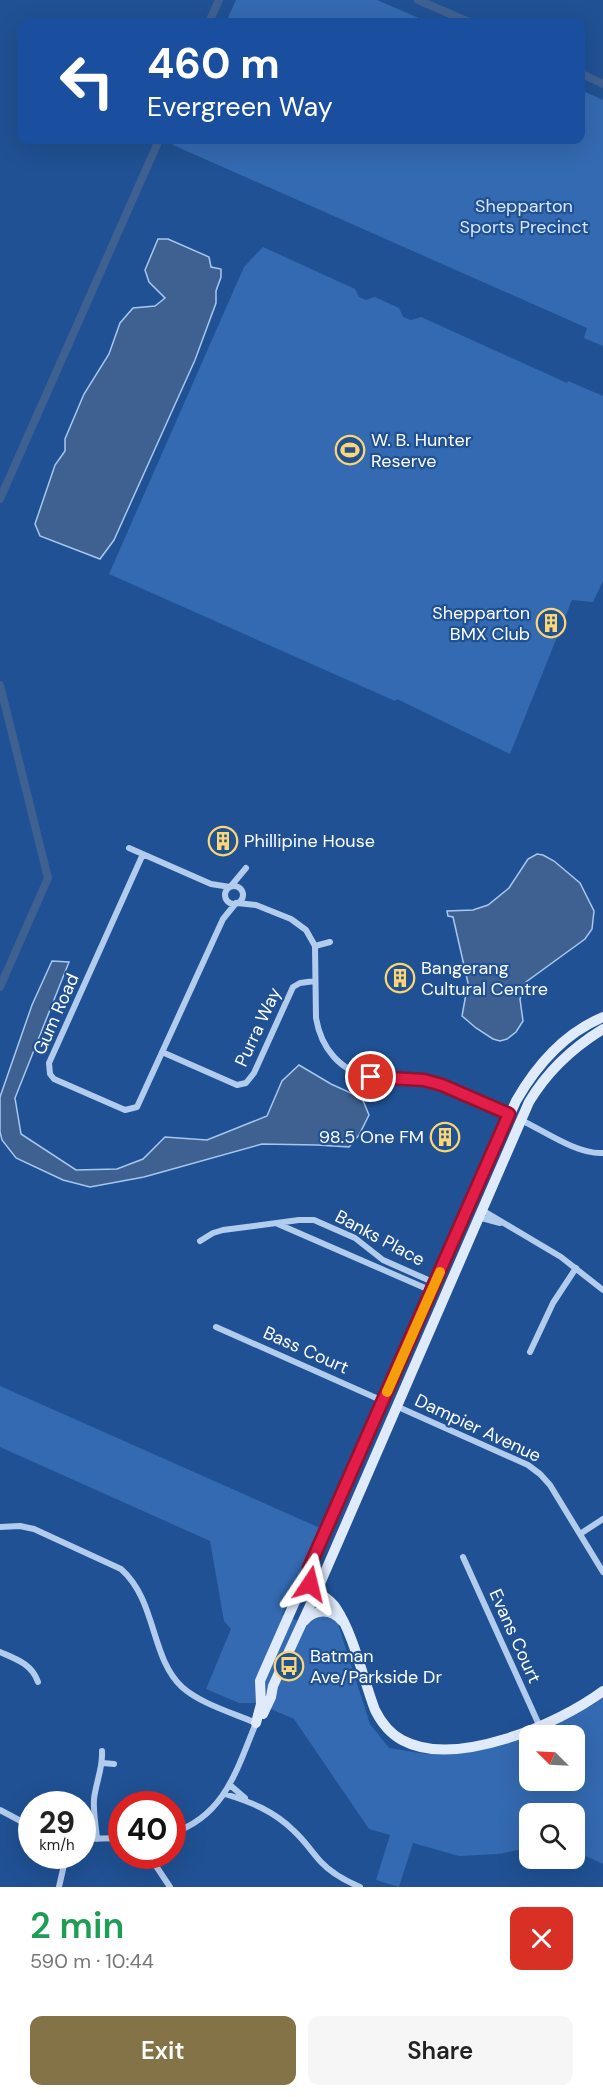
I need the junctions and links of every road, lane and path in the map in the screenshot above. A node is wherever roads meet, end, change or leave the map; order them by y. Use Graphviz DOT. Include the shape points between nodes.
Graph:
graph roads {
  1 [pos="129,848"];
  2 [pos="144,854"];
  3 [pos="211,884"];
  4 [pos="230,887"];
  5 [pos="242,891"];
  6 [pos="225,898"];
  7 [pos="237,903"];
  8 [pos="256,905"];
  9 [pos="223,919"];
  10 [pos="330,942"];
  11 [pos="315,946"];
  12 [pos="315,981"];
  13 [pos="603,1017"];
  14 [pos="603,1029"];
  15 [pos="162,1052"];
  16 [pos="509,1114"];
  17 [pos="521,1119"];
  18 [pos="603,1153"];
  19 [pos="468,1208"];
  20 [pos="480,1213"];
  21 [pos="275,1224"];
  22 [pos="200,1241"];
  23 [pos="369,1250"];
  24 [pos="364,1261"];
  25 [pos="388,1263"];
  26 [pos="576,1268"];
  27 [pos="385,1270"];
  28 [pos="433,1287"];
  29 [pos="603,1290"];
  30 [pos="446,1292"];
  31 [pos="216,1327"];
  32 [pos="530,1352"];
  33 [pos="383,1401"];
  34 [pos="396,1406"];
  35 [pos="603,1520"];
  36 [pos="0,1527"];
  37 [pos="580,1534"];
  38 [pos="463,1557"];
  39 [pos="309,1568"];
  40 [pos="603,1572"];
  41 [pos="315,1588"];
  42 [pos="303,1622"];
  43 [pos="346,1628"];
  44 [pos="273,1651"];
  45 [pos="0,1652"];
  46 [pos="38,1682"];
  47 [pos="603,1691"];
  48 [pos="256,1723"];
  49 [pos="539,1725"];
  50 [pos="544,1725"];
  51 [pos="519,1734"];
  52 [pos="102,1751"];
  53 [pos="103,1763"];
  54 [pos="114,1764"];
  55 [pos="230,1785"];
  56 [pos="225,1794"];
  57 [pos="248,1800"];
  58 [pos="0,1810"];
  59 [pos="18,1820"];
  60 [pos="186,1826"];
  61 [pos="98,1839"];
  62 [pos="108,1839"];
  63 [pos="63,1869"];
  64 [pos="158,1869"];
  65 [pos="59,1887"];
  66 [pos="170,1887"];
  67 [pos="360,1887"];
  1 -- 2 [label="street"];
  2 -- 3 [label="street"];
  2 -- 15 [label="street, Gum Road" via="48,1069 54,1079 117,1107 132,1109 141,1102"];
  3 -- 4 [label="street"];
  3 -- 6 [label="street"];
  4 -- 5 [label="street"];
  4 -- 5 [label="street" via="246,868"];
  4 -- 6 [label="street"];
  5 -- 7 [label="street"];
  5 -- 8 [label="street"];
  6 -- 7 [label="street" via="229,903"];
  6 -- 9 [label="street, Gum Road"];
  7 -- 8 [label="street"];
  7 -- 9 [label="street, Gum Road"];
  8 -- 11 [label="street" via="300,925"];
  9 -- 15 [label="street, Gum Road"];
  10 -- 11 [label="street"];
  11 -- 12 [label="street"];
  12 -- 15 [label="street, Purra Way" via="292,987 246,1083 237,1084"];
  12 -- 16 [label="street" via="316,1018 322,1041 329,1053 350,1070 371,1077 424,1080"];
  13 -- 16 [label="street" via="570,1036 544,1062"];
  14 -- 17 [label="street" via="578,1044 552,1069"];
  16 -- 17 [label="street"];
  16 -- 19 [label="street"];
  17 -- 18 [label="street" via="581,1150"];
  17 -- 20 [label="street"];
  19 -- 20 [label="street"];
  19 -- 28 [label="street"];
  20 -- 26 [label="street"];
  20 -- 30 [label="street"];
  21 -- 22 [label="street, Banks Place" via="219,1231"];
  21 -- 23 [label="street, Banks Place" via="314,1220 355,1238"];
  21 -- 24 [label="street, Banks Place"];
  23 -- 24 [label="street"];
  23 -- 25 [label="street, Banks Place"];
  24 -- 27 [label="street, Banks Place"];
  25 -- 27 [label="street"];
  25 -- 28 [label="street, Banks Place"];
  26 -- 29 [label="street"];
  26 -- 32 [label="street" via="553,1302"];
  27 -- 28 [label="street, Banks Place"];
  28 -- 30 [label="street"];
  28 -- 33 [label="street"];
  30 -- 34 [label="street"];
  31 -- 33 [label="street, Bass Court"];
  33 -- 34 [label="street"];
  33 -- 39 [label="street"];
  34 -- 37 [label="street, Dampier Avenue" via="540,1474"];
  34 -- 41 [label="street"];
  35 -- 37 [label="street"];
  36 -- 48 [label="street" via="34,1529 121,1569 140,1593 167,1666 183,1688"];
  37 -- 40 [label="street, Dampier Avenue"];
  38 -- 49 [label="street, Evans Court"];
  39 -- 41 [label="street"];
  39 -- 44 [label="street"];
  41 -- 42 [label="street"];
  41 -- 43 [label="street" via="331,1593 339,1602"];
  41 -- 44 [label="street" via="305,1593"];
  42 -- 43 [label="street" via="322,1611 337,1615"];
  42 -- 48 [label="street"];
  43 -- 51 [label="street" via="375,1710 381,1722 400,1739 425,1748 458,1748"];
  44 -- 48 [label="street" via="261,1680 262,1701"];
  45 -- 46 [label="street" via="31,1669"];
  47 -- 50 [label="street"];
  48 -- 55 [label="street"];
  52 -- 53 [label="street"];
  53 -- 54 [label="street"];
  53 -- 61 [label="street" via="94,1803"];
  55 -- 56 [label="street"];
  55 -- 57 [label="street"];
  56 -- 57 [label="street"];
  56 -- 60 [label="street" via="200,1820"];
  57 -- 67 [label="street" via="295,1831 340,1878"];
  58 -- 59 [label="street"];
  61 -- 62 [label="street"];
  63 -- 65 [label="street"];
  64 -- 66 [label="street"];
}
